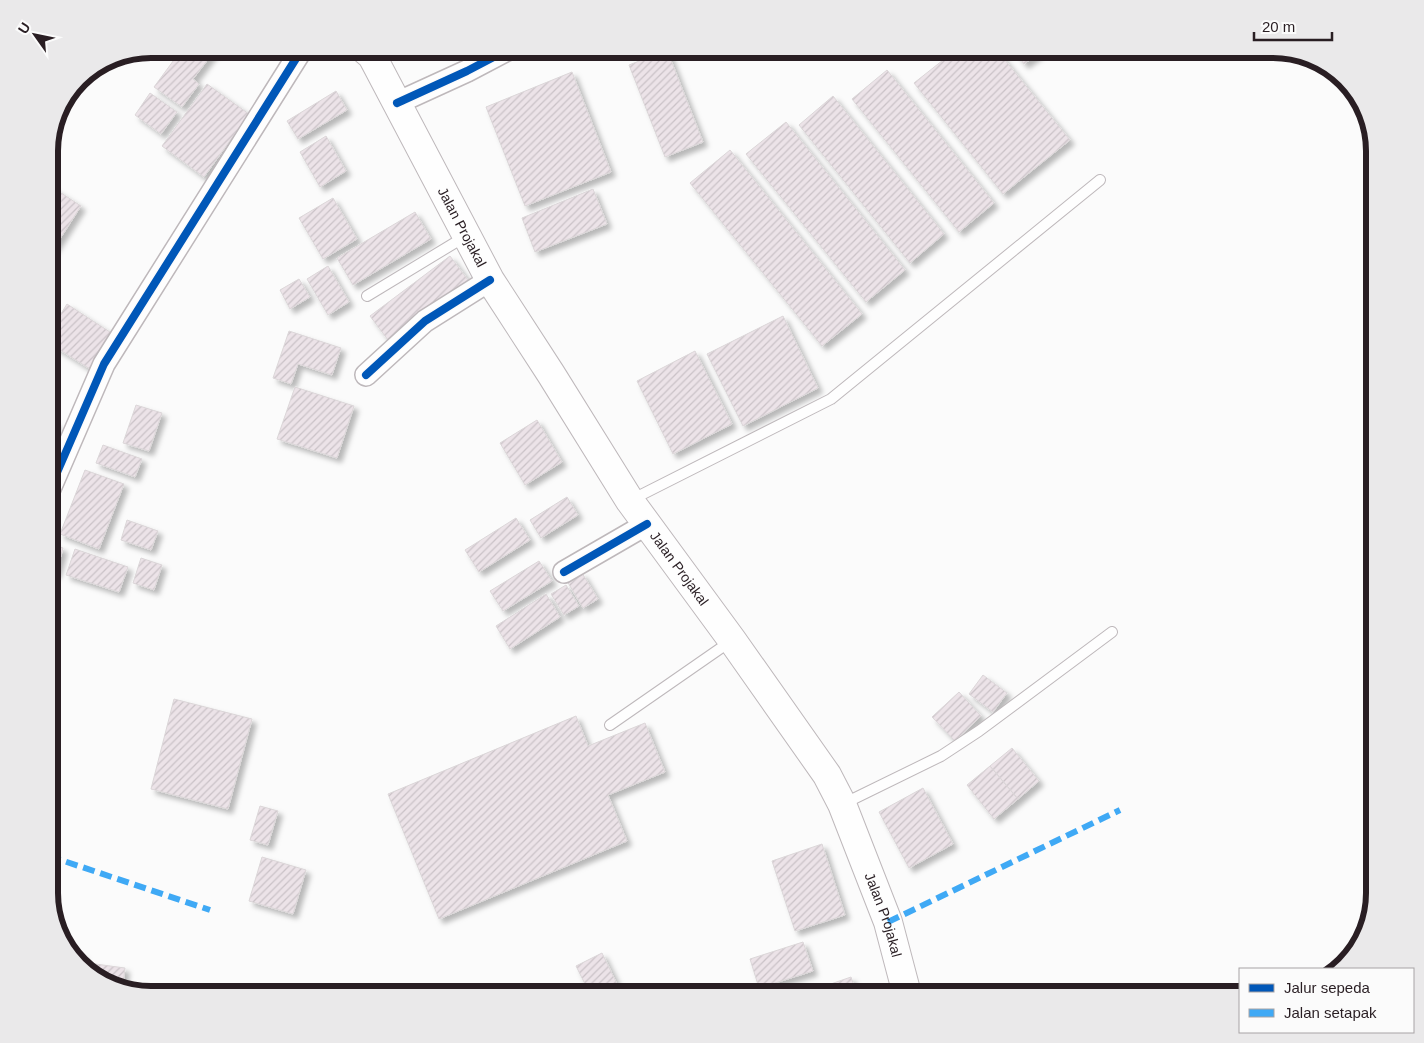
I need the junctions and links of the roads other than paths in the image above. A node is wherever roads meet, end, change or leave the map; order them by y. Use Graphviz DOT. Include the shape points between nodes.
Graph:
graph roads {
  1 [pos="296,58"];
  2 [pos="373,58"];
  3 [pos="491,58"];
  4 [pos="397,104"];
  5 [pos="1100,180"];
  6 [pos="467,236"];
  7 [pos="490,280"];
  8 [pos="367,296"];
  9 [pos="366,374"];
  10 [pos="58,471"];
  11 [pos="630,501"];
  12 [pos="647,524"];
  13 [pos="564,572"];
  14 [pos="1112,632"];
  15 [pos="732,640"];
  16 [pos="610,726"];
  17 [pos="842,804"];
  18 [pos="905,986"];
  1 -- 10 [label="street" via="104,364"];
  2 -- 4 [label="main road, Jalan Projakal"];
  3 -- 4 [label="street"];
  4 -- 6 [label="main road, Jalan Projakal"];
  5 -- 11 [label="lane" via="831,399"];
  6 -- 7 [label="main road, Jalan Projakal"];
  6 -- 8 [label="lane"];
  7 -- 9 [label="street" via="425,321"];
  7 -- 11 [label="main road, Jalan Projakal"];
  11 -- 12 [label="main road, Jalan Projakal"];
  12 -- 13 [label="street"];
  12 -- 15 [label="main road, Jalan Projakal"];
  14 -- 17 [label="lane" via="941,756"];
  15 -- 16 [label="lane"];
  15 -- 17 [label="main road, Jalan Projakal" via="827,775"];
  17 -- 18 [label="main road, Jalan Projakal" via="888,922"];
}
